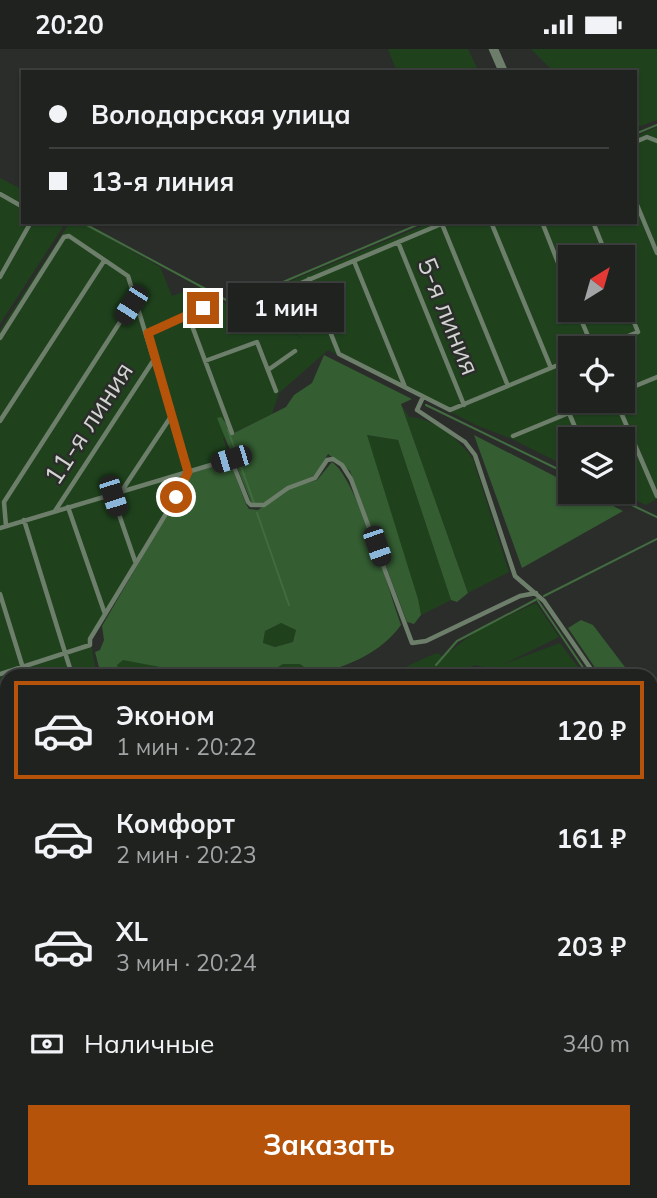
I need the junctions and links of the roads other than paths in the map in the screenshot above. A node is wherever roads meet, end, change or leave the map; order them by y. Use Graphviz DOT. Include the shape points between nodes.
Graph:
graph roads {
  1 [pos="494,49"];
  2 [pos="502,70"];
  3 [pos="637,141"];
  4 [pos="657,141"];
  5 [pos="0,194"];
  6 [pos="637,205"];
  7 [pos="21,206"];
  8 [pos="30,224"];
  9 [pos="442,224"];
  10 [pos="444,224"];
  11 [pos="492,224"];
  12 [pos="543,224"];
  13 [pos="594,224"];
  14 [pos="398,242"];
  15 [pos="602,245"];
  16 [pos="657,253"];
  17 [pos="0,260"];
  18 [pos="104,261"];
  19 [pos="354,261"];
  20 [pos="558,263"];
  21 [pos="7,265"];
  22 [pos="0,277"];
  23 [pos="309,279"];
  24 [pos="218,302"];
  25 [pos="256,302"];
  26 [pos="137,303"];
  27 [pos="188,315"];
  28 [pos="634,322"];
  29 [pos="148,333"];
  30 [pos="628,336"];
  31 [pos="0,338"];
  32 [pos="295,351"];
  33 [pos="155,358"];
  34 [pos="205,361"];
  35 [pos="558,365"];
  36 [pos="551,368"];
  37 [pos="268,370"];
  38 [pos="657,377"];
  39 [pos="508,386"];
  40 [pos="635,386"];
  41 [pos="404,387"];
  42 [pos="276,391"];
  43 [pos="423,397"];
  44 [pos="464,405"];
  45 [pos="569,413"];
  46 [pos="621,413"];
  47 [pos="172,415"];
  48 [pos="0,421"];
  49 [pos="575,427"];
  50 [pos="232,433"];
  51 [pos="513,436"];
  52 [pos="188,472"];
  53 [pos="121,492"];
  54 [pos="112,494"];
  55 [pos="657,496"];
  56 [pos="68,507"];
  57 [pos="55,510"];
  58 [pos="24,520"];
  59 [pos="6,526"];
  60 [pos="0,528"];
  61 [pos="135,561"];
  62 [pos="536,593"];
  63 [pos="0,594"];
  64 [pos="105,614"];
  65 [pos="65,653"];
  66 [pos="23,668"];
  67 [pos="19,669"];
  68 [pos="70,669"];
  69 [pos="591,669"];
  1 -- 2 [label="street"];
  3 -- 4 [label="street" via="647,137"];
  5 -- 7 [label="street"];
  6 -- 16 [label="street"];
  8 -- 21 [label="street"];
  9 -- 14 [label="street"];
  10 -- 39 [label="street"];
  11 -- 36 [label="street"];
  12 -- 20 [label="street"];
  13 -- 15 [label="street"];
  14 -- 19 [label="street"];
  14 -- 44 [label="street, 5-я линия"];
  17 -- 21 [label="street"];
  18 -- 26 [label="street" via="128,276"];
  18 -- 31 [label="street" via="64,237"];
  18 -- 48 [label="street"];
  19 -- 23 [label="street"];
  19 -- 41 [label="street"];
  21 -- 22 [label="street"];
  23 -- 25 [label="street"];
  23 -- 41 [label="street" via="339,354"];
  24 -- 27 [label="street"];
  26 -- 29 [label="street"];
  26 -- 59 [label="street" via="131,305 4,502"];
  27 -- 29 [label="street"];
  27 -- 34 [label="street"];
  28 -- 30 [label="street" via="638,332"];
  29 -- 33 [label="street"];
  32 -- 37 [label="street"];
  33 -- 47 [label="street"];
  33 -- 57 [label="street, 11-я линия"];
  34 -- 37 [label="street" via="257,342"];
  34 -- 50 [label="street"];
  35 -- 36 [label="street"];
  36 -- 39 [label="street"];
  37 -- 42 [label="street"];
  38 -- 40 [label="street"];
  39 -- 44 [label="street"];
  41 -- 43 [label="street"];
  43 -- 44 [label="street" via="450,410"];
  43 -- 62 [label="street" via="418,410 465,442 475,455 515,576"];
  45 -- 49 [label="street"];
  45 -- 51 [label="street"];
  46 -- 55 [label="street"];
  47 -- 52 [label="street"];
  47 -- 53 [label="street"];
  52 -- 53 [label="street"];
  52 -- 61 [label="street"];
  52 -- 62 [label="street" via="231,459 248,502 258,506 315,478 327,460 338,461 369,521 414,644"];
  53 -- 54 [label="street"];
  54 -- 56 [label="street"];
  54 -- 61 [label="street"];
  56 -- 57 [label="street"];
  56 -- 64 [label="street"];
  57 -- 58 [label="street"];
  58 -- 59 [label="street"];
  58 -- 65 [label="street"];
  59 -- 60 [label="street"];
  61 -- 64 [label="street"];
  62 -- 69 [label="street"];
  63 -- 66 [label="street"];
  64 -- 65 [label="street" via="90,645"];
  65 -- 66 [label="street"];
  65 -- 68 [label="street"];
  66 -- 67 [label="street"];
}
